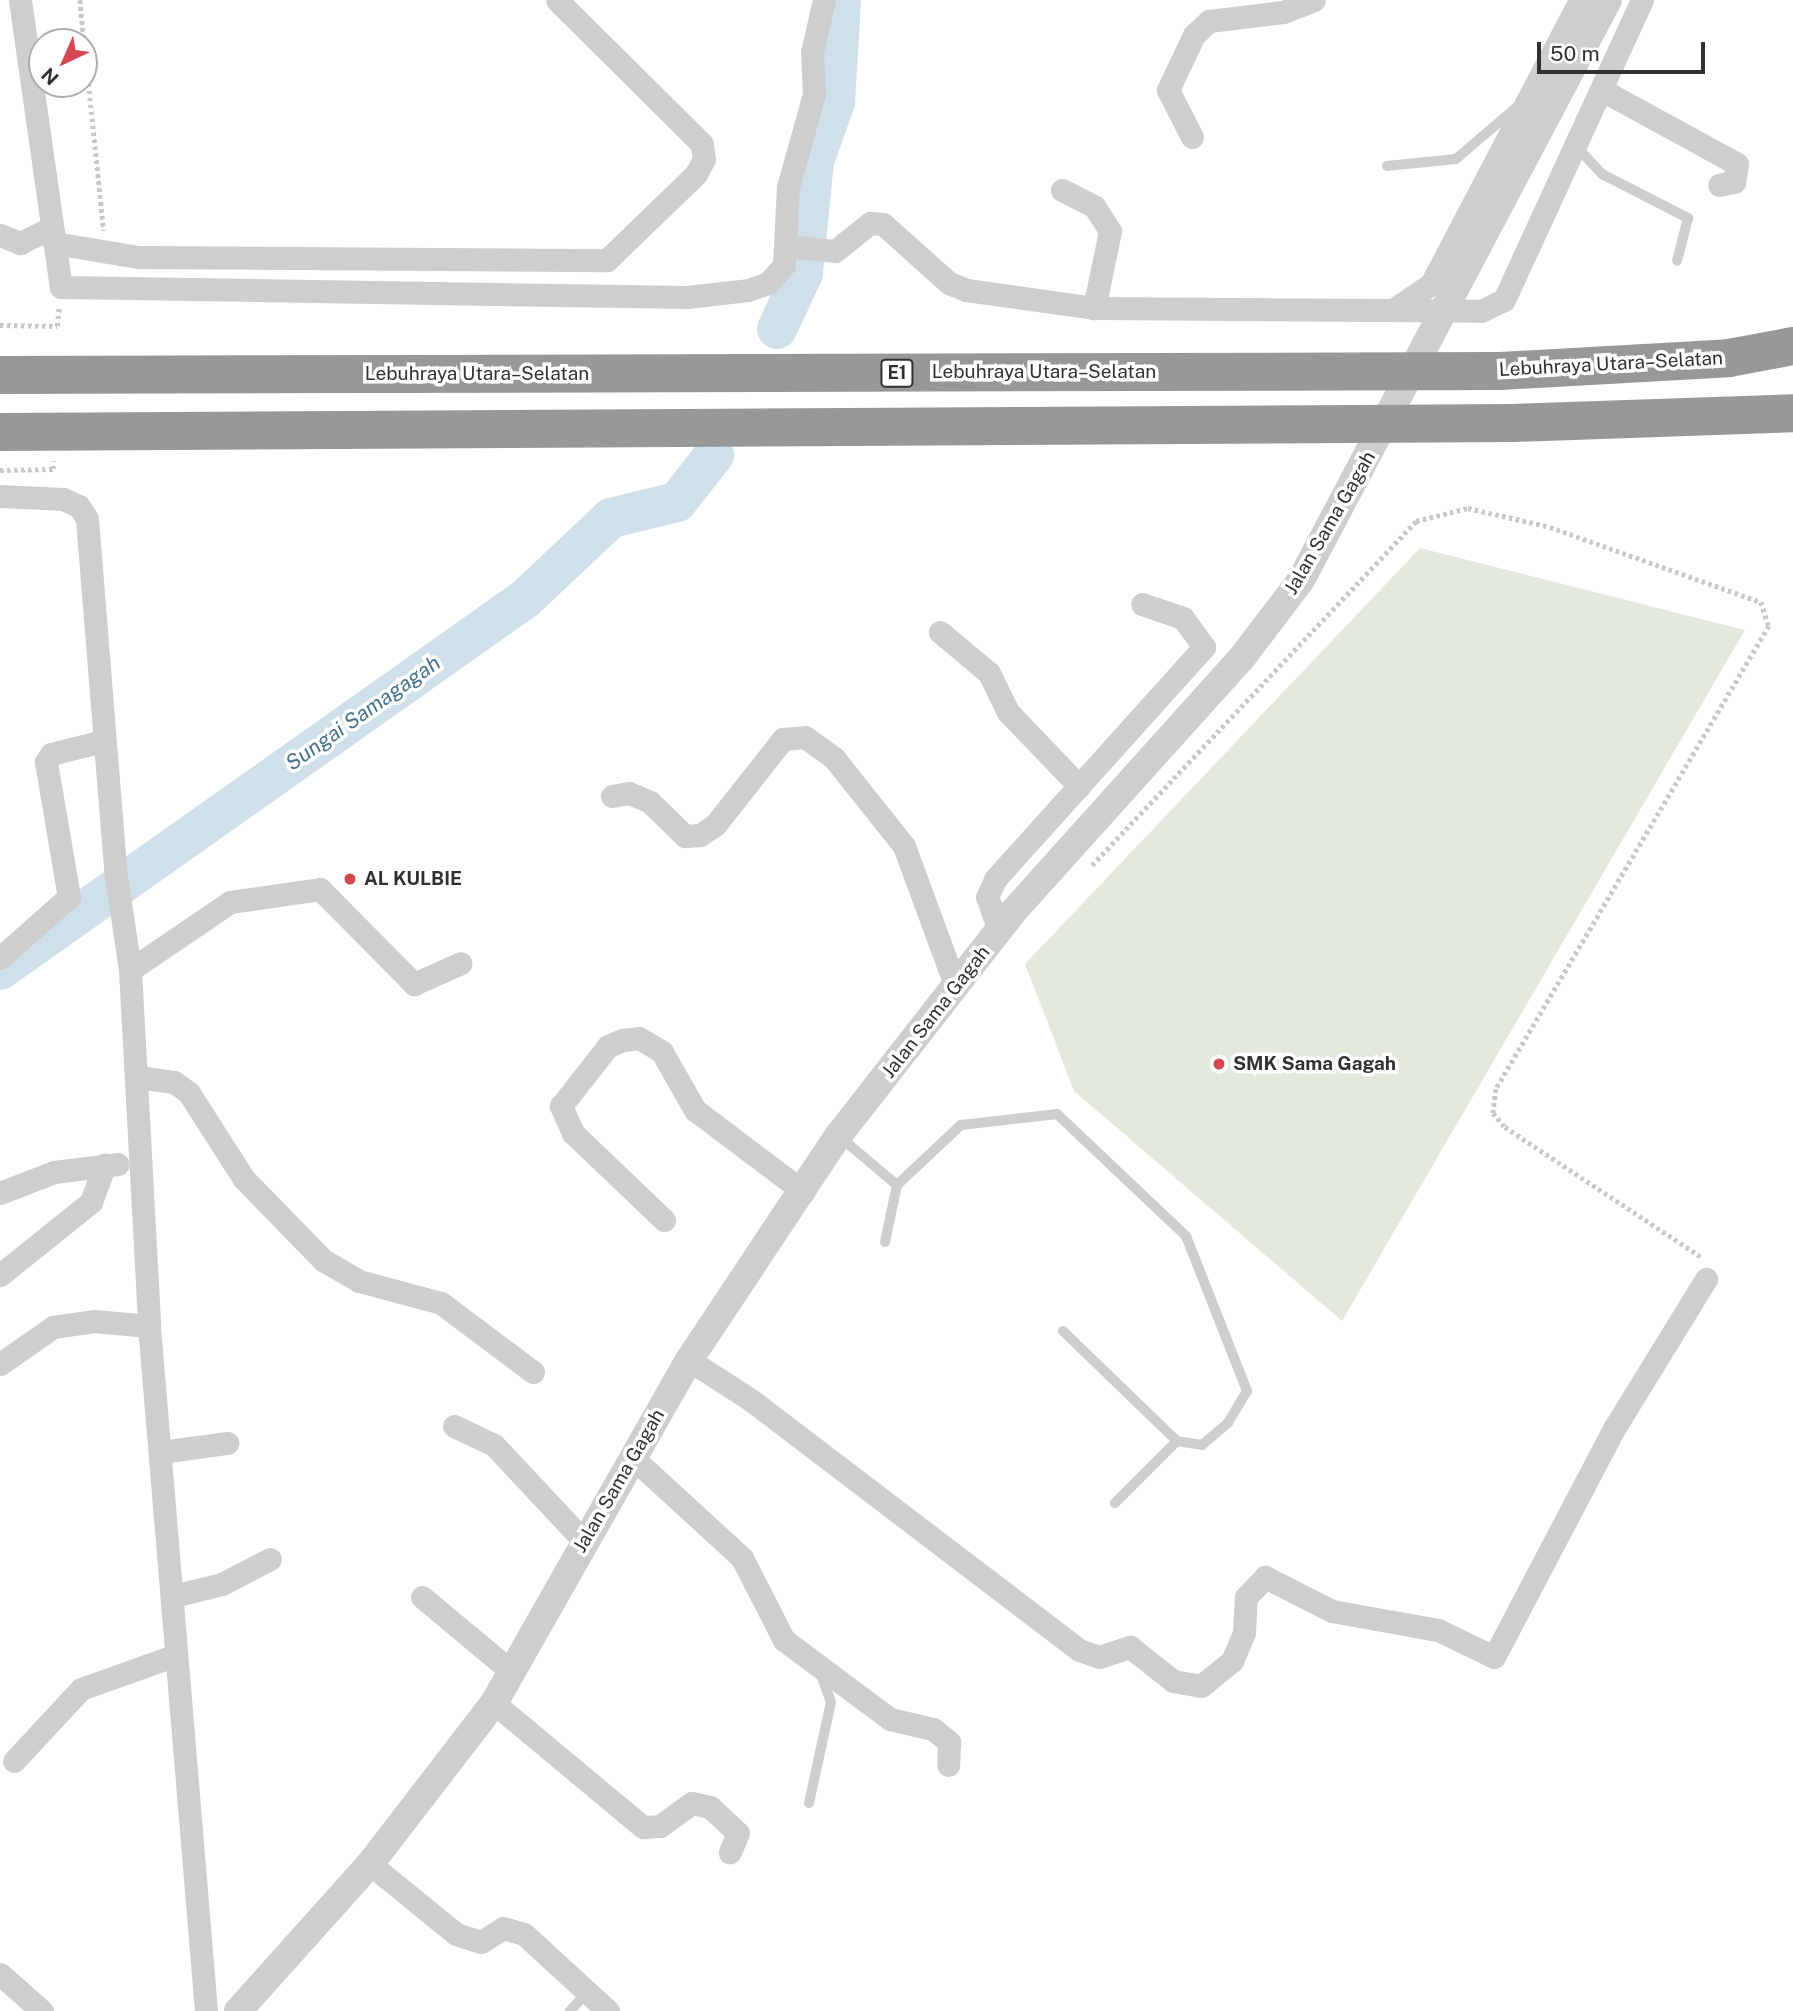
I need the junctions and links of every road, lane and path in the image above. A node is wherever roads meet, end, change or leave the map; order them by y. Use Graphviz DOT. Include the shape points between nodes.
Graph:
graph roads {
  1 [pos="20,0"];
  2 [pos="80,0"];
  3 [pos="557,0"];
  4 [pos="824,0"];
  5 [pos="1314,0"];
  6 [pos="1580,0"];
  7 [pos="1608,0"];
  8 [pos="1642,0"];
  9 [pos="1602,90"];
  10 [pos="1532,96"];
  11 [pos="1192,137"];
  12 [pos="1576,146"];
  13 [pos="1387,166"];
  14 [pos="1719,185"];
  15 [pos="1062,190"];
  16 [pos="0,235"];
  17 [pos="52,235"];
  18 [pos="790,247"];
  19 [pos="104,249"];
  20 [pos="1677,261"];
  21 [pos="1094,308"];
  22 [pos="1394,309"];
  23 [pos="0,325"];
  24 [pos="57,326"];
  25 [pos="1793,346"];
  26 [pos="0,375"];
  27 [pos="1793,412"];
  28 [pos="63,431"];
  29 [pos="0,432"];
  30 [pos="0,444"];
  31 [pos="0,470"];
  32 [pos="53,470"];
  33 [pos="0,496"];
  34 [pos="1142,604"];
  35 [pos="940,632"];
  36 [pos="103,741"];
  37 [pos="1079,786"];
  38 [pos="612,796"];
  39 [pos="1082,876"];
  40 [pos="999,930"];
  41 [pos="0,958"];
  42 [pos="461,962"];
  43 [pos="130,970"];
  44 [pos="956,987"];
  45 [pos="138,1077"];
  46 [pos="838,1136"];
  47 [pos="105,1164"];
  48 [pos="140,1164"];
  49 [pos="897,1185"];
  50 [pos="804,1192"];
  51 [pos="0,1193"];
  52 [pos="664,1220"];
  53 [pos="885,1241"];
  54 [pos="0,1275"];
  55 [pos="1706,1279"];
  56 [pos="149,1326"];
  57 [pos="1063,1331"];
  58 [pos="689,1360"];
  59 [pos="0,1364"];
  60 [pos="533,1371"];
  61 [pos="454,1426"];
  62 [pos="1177,1441"];
  63 [pos="227,1443"];
  64 [pos="161,1452"];
  65 [pos="633,1458"];
  66 [pos="1115,1503"];
  67 [pos="583,1540"];
  68 [pos="270,1559"];
  69 [pos="173,1596"];
  70 [pos="422,1597"];
  71 [pos="173,1656"];
  72 [pos="820,1671"];
  73 [pos="512,1672"];
  74 [pos="494,1703"];
  75 [pos="14,1761"];
  76 [pos="948,1765"];
  77 [pos="809,1803"];
  78 [pos="730,1852"];
  79 [pos="370,1864"];
  80 [pos="0,1974"];
  81 [pos="587,1992"];
  82 [pos="42,2011"];
  83 [pos="206,2011"];
  84 [pos="239,2011"];
  85 [pos="570,2011"];
  86 [pos="608,2011"];
  1 -- 17 [label="street"];
  2 -- 19 [label="path"];
  3 -- 19 [label="street" via="702,145 704,159 696,174 607,260 139,257"];
  4 -- 18 [label="street" via="812,52 814,94 788,187"];
  5 -- 11 [label="street" via="1283,12 1209,21 1194,35 1168,90"];
  6 -- 10 [label="street"];
  7 -- 40 [label="street, Jalan Sama Gagah" via="1301,580 1241,659"];
  8 -- 9 [label="street"];
  9 -- 12 [label="street"];
  9 -- 14 [label="street" via="1737,164 1734,182"];
  10 -- 13 [label="lane" via="1456,159"];
  10 -- 22 [label="street" via="1431,284"];
  12 -- 20 [label="lane" via="1602,174 1688,218"];
  12 -- 22 [label="street" via="1504,300 1481,311"];
  15 -- 21 [label="street" via="1094,206 1110,231"];
  16 -- 17 [label="street" via="20,243"];
  17 -- 18 [label="street" via="61,287 673,297 768,283"];
  17 -- 19 [label="street"];
  18 -- 21 [label="street" via="835,251 870,223 883,224 966,290"];
  21 -- 22 [label="street"];
  23 -- 24 [label="path"];
  25 -- 26 [label="highway, Lebuhraya Utara–Selatan / E1" via="1729,358 1500,371"];
  27 -- 28 [label="highway" via="1499,423"];
  28 -- 29 [label="highway"];
  28 -- 30 [label="lane"];
  31 -- 32 [label="path"];
  33 -- 36 [label="street" via="63,499 79,506 87,519"];
  34 -- 37 [label="street" via="1183,618 1203,647"];
  35 -- 37 [label="street" via="989,674 1008,712"];
  36 -- 41 [label="street" via="51,754 46,762 72,885 61,905"];
  36 -- 43 [label="street"];
  37 -- 40 [label="street" via="996,878 988,897"];
  38 -- 44 [label="street" via="629,793 650,802 685,836 700,835 716,825 783,739 805,737 834,758 904,846"];
  39 -- 55 [label="path" via="1416,522 1468,508 1538,524 1761,602 1769,626 1496,1089 1493,1112 1506,1127 1692,1248 1705,1260"];
  40 -- 44 [label="street, Jalan Sama Gagah"];
  42 -- 43 [label="street" via="414,984 320,889 230,902"];
  43 -- 45 [label="street"];
  44 -- 46 [label="street, Jalan Sama Gagah"];
  45 -- 48 [label="street"];
  45 -- 60 [label="street" via="174,1082 189,1093 244,1179 323,1261 359,1281 441,1303"];
  46 -- 49 [label="lane"];
  46 -- 50 [label="street, Jalan Sama Gagah"];
  47 -- 48 [label="street"];
  47 -- 51 [label="street" via="54,1172"];
  47 -- 54 [label="street" via="91,1202"];
  48 -- 56 [label="street"];
  49 -- 53 [label="lane"];
  49 -- 62 [label="lane" via="961,1125 1057,1114 1186,1236 1247,1391 1228,1423 1202,1445"];
  50 -- 52 [label="street" via="695,1110 662,1052 639,1038 623,1040 608,1046 561,1107 573,1133"];
  50 -- 58 [label="street, Jalan Sama Gagah"];
  55 -- 58 [label="street" via="1615,1427 1494,1657 1484,1658 1438,1630 1332,1611 1265,1577 1246,1597 1244,1633 1232,1661 1201,1686 1173,1681 1130,1647 1099,1657 1079,1650 751,1400"];
  56 -- 59 [label="street" via="94,1321 53,1327"];
  56 -- 64 [label="street"];
  57 -- 62 [label="lane"];
  58 -- 65 [label="street, Jalan Sama Gagah"];
  61 -- 67 [label="street" via="494,1445"];
  62 -- 66 [label="lane"];
  63 -- 64 [label="street"];
  64 -- 69 [label="street"];
  65 -- 67 [label="street, Jalan Sama Gagah"];
  65 -- 72 [label="street" via="742,1558 784,1640"];
  67 -- 73 [label="street, Jalan Sama Gagah"];
  68 -- 69 [label="street" via="222,1584"];
  69 -- 71 [label="street"];
  70 -- 73 [label="street"];
  71 -- 75 [label="street" via="81,1689"];
  71 -- 83 [label="street"];
  72 -- 76 [label="street" via="890,1718 933,1729 949,1742"];
  72 -- 77 [label="lane" via="831,1702"];
  73 -- 74 [label="street, Jalan Sama Gagah"];
  74 -- 78 [label="street" via="643,1826 660,1826 692,1803 710,1807 738,1833"];
  74 -- 79 [label="street, Jalan Sama Gagah"];
  79 -- 81 [label="street" via="456,1934 481,1942 503,1928 524,1934"];
  79 -- 84 [label="street, Jalan Sama Gagah"];
  80 -- 82 [label="street"];
  81 -- 85 [label="lane"];
  81 -- 86 [label="street"];
}
